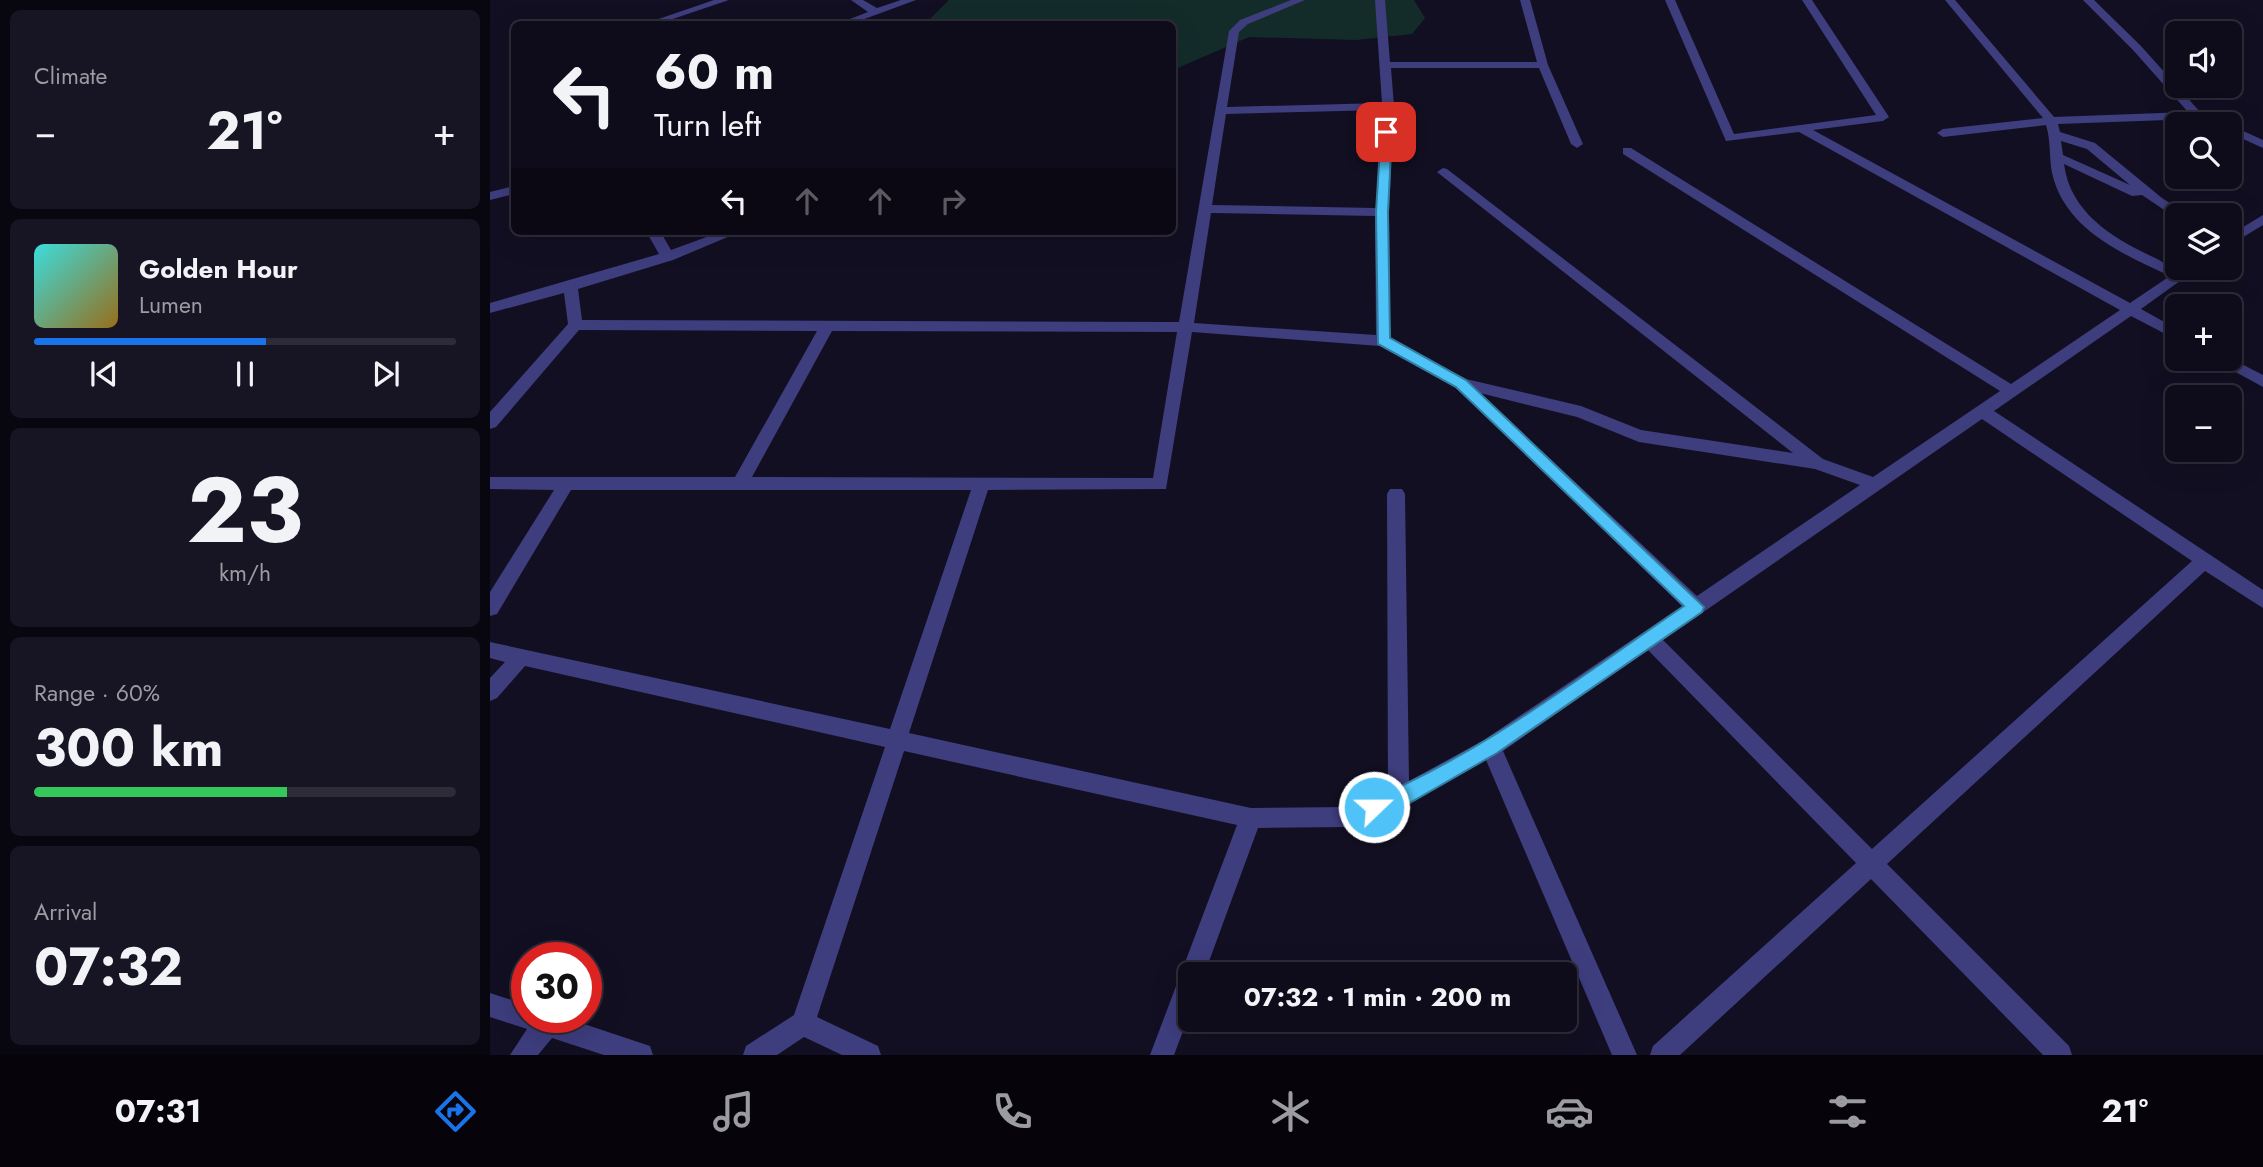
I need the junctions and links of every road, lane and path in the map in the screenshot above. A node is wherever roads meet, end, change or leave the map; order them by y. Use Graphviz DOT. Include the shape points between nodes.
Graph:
graph roads {
  1 [pos="724,0"];
  2 [pos="856,0"];
  3 [pos="911,0"];
  4 [pos="1300,0"];
  5 [pos="1380,0"];
  6 [pos="1525,0"];
  7 [pos="1670,0"];
  8 [pos="1807,0"];
  9 [pos="1950,0"];
  10 [pos="2088,0"];
  11 [pos="876,12"];
  12 [pos="658,21"];
  13 [pos="850,21"];
  14 [pos="1384,65"];
  15 [pos="1543,65"];
  16 [pos="1388,106"];
  17 [pos="1221,111"];
  18 [pos="2194,112"];
  19 [pos="2165,116"];
  20 [pos="2051,121"];
  21 [pos="1800,128"];
  22 [pos="1942,134"];
  23 [pos="2242,134"];
  24 [pos="2056,135"];
  25 [pos="1577,144"];
  26 [pos="2263,144"];
  27 [pos="1627,151"];
  28 [pos="2058,157"];
  29 [pos="1444,172"];
  30 [pos="511,191"];
  31 [pos="490,196"];
  32 [pos="2157,201"];
  33 [pos="2165,206"];
  34 [pos="1205,209"];
  35 [pos="1382,212"];
  36 [pos="2263,219"];
  37 [pos="2242,233"];
  38 [pos="655,235"];
  39 [pos="725,235"];
  40 [pos="668,257"];
  41 [pos="2165,263"];
  42 [pos="2174,280"];
  43 [pos="572,287"];
  44 [pos="490,308"];
  45 [pos="2130,310"];
  46 [pos="575,325"];
  47 [pos="827,326"];
  48 [pos="1186,327"];
  49 [pos="2165,329"];
  50 [pos="1383,341"];
  51 [pos="2242,371"];
  52 [pos="2263,382"];
  53 [pos="1461,383"];
  54 [pos="2011,391"];
  55 [pos="1982,411"];
  56 [pos="490,423"];
  57 [pos="1817,463"];
  58 [pos="490,484"];
  59 [pos="566,484"];
  60 [pos="740,484"];
  61 [pos="982,484"];
  62 [pos="1875,484"];
  63 [pos="1396,494"];
  64 [pos="2204,560"];
  65 [pos="2263,600"];
  66 [pos="1696,607"];
  67 [pos="490,608"];
  68 [pos="1650,639"];
  69 [pos="490,650"];
  70 [pos="521,657"];
  71 [pos="490,692"];
  72 [pos="897,740"];
  73 [pos="1490,747"];
  74 [pos="1399,798"];
  75 [pos="1251,818"];
  76 [pos="1872,864"];
  77 [pos="1197,962"];
  78 [pos="490,1005"];
  79 [pos="511,1012"];
  80 [pos="1178,1012"];
  81 [pos="803,1023"];
  82 [pos="540,1033"];
  83 [pos="574,1033"];
  84 [pos="522,1055"];
  85 [pos="641,1055"];
  86 [pos="755,1055"];
  87 [pos="869,1055"];
  88 [pos="1162,1055"];
  89 [pos="1625,1055"];
  90 [pos="1662,1055"];
  91 [pos="2060,1055"];
  1 -- 12 [label="street"];
  2 -- 11 [label="street"];
  3 -- 11 [label="street"];
  4 -- 17 [label="street" via="1244,22 1234,31"];
  5 -- 14 [label="street"];
  6 -- 15 [label="street"];
  7 -- 21 [label="street" via="1730,138"];
  8 -- 21 [label="street" via="1883,117"];
  9 -- 20 [label="street"];
  10 -- 18 [label="street"];
  11 -- 13 [label="street"];
  14 -- 15 [label="street"];
  14 -- 16 [label="street"];
  15 -- 25 [label="street"];
  16 -- 17 [label="street"];
  16 -- 35 [label="street"];
  17 -- 34 [label="street"];
  19 -- 20 [label="street"];
  20 -- 22 [label="street"];
  20 -- 24 [label="street"];
  21 -- 45 [label="street"];
  23 -- 26 [label="street"];
  24 -- 28 [label="street"];
  24 -- 32 [label="street" via="2091,146"];
  27 -- 54 [label="street"];
  28 -- 32 [label="street"];
  28 -- 41 [label="street" via="2059,175 2073,209 2113,242"];
  29 -- 57 [label="street"];
  30 -- 31 [label="street"];
  32 -- 33 [label="street"];
  34 -- 35 [label="street"];
  34 -- 48 [label="street"];
  35 -- 50 [label="street"];
  36 -- 37 [label="street"];
  38 -- 40 [label="street"];
  39 -- 40 [label="street"];
  40 -- 43 [label="street"];
  42 -- 45 [label="street"];
  43 -- 44 [label="street"];
  43 -- 46 [label="street"];
  45 -- 49 [label="street"];
  45 -- 54 [label="street"];
  46 -- 47 [label="street"];
  46 -- 56 [label="street"];
  47 -- 48 [label="street"];
  47 -- 60 [label="street"];
  48 -- 50 [label="street"];
  48 -- 61 [label="street" via="1160,484"];
  50 -- 53 [label="street"];
  51 -- 52 [label="street"];
  53 -- 57 [label="street" via="1581,412 1639,436"];
  53 -- 66 [label="street"];
  54 -- 55 [label="street"];
  55 -- 62 [label="street"];
  55 -- 64 [label="street"];
  57 -- 62 [label="street"];
  58 -- 59 [label="street"];
  59 -- 60 [label="street"];
  59 -- 67 [label="street"];
  60 -- 61 [label="street"];
  61 -- 72 [label="street"];
  62 -- 66 [label="street"];
  63 -- 74 [label="street"];
  64 -- 65 [label="street"];
  64 -- 76 [label="street"];
  66 -- 68 [label="street"];
  68 -- 73 [label="street"];
  68 -- 76 [label="street"];
  69 -- 70 [label="street"];
  70 -- 71 [label="street"];
  70 -- 72 [label="street"];
  72 -- 75 [label="street"];
  72 -- 81 [label="street"];
  73 -- 74 [label="street"];
  73 -- 89 [label="street"];
  74 -- 75 [label="street" via="1349,817"];
  75 -- 77 [label="street"];
  76 -- 90 [label="street"];
  76 -- 91 [label="street"];
  78 -- 79 [label="street"];
  80 -- 88 [label="street"];
  81 -- 86 [label="street"];
  81 -- 87 [label="street"];
  82 -- 84 [label="street"];
  83 -- 85 [label="street"];
}
